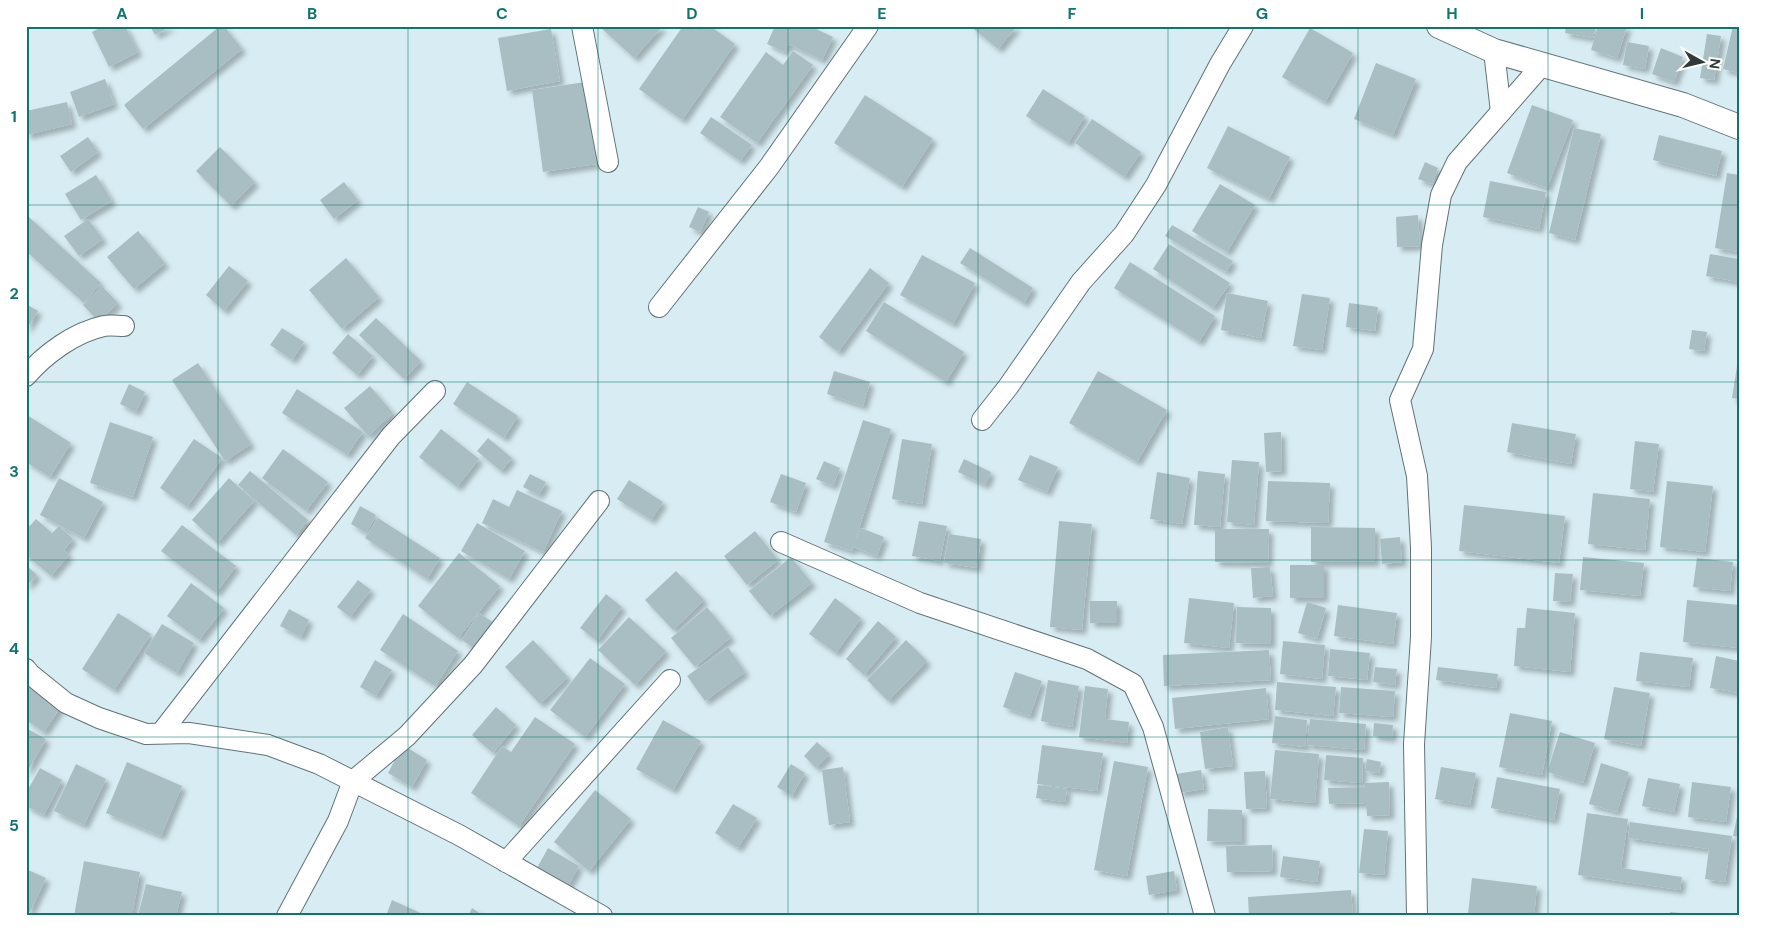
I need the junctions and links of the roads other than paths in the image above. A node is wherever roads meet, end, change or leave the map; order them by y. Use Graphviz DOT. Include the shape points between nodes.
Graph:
graph roads {
  1 [pos="582,26"];
  2 [pos="868,26"];
  3 [pos="1243,26"];
  4 [pos="1439,26"];
  5 [pos="1494,51"];
  6 [pos="1542,65"];
  7 [pos="1501,112"];
  8 [pos="1739,127"];
  9 [pos="608,162"];
  10 [pos="659,307"];
  11 [pos="124,326"];
  12 [pos="26,376"];
  13 [pos="435,391"];
  14 [pos="982,420"];
  15 [pos="599,501"];
  16 [pos="781,542"];
  17 [pos="26,669"];
  18 [pos="670,680"];
  19 [pos="161,733"];
  20 [pos="353,781"];
  21 [pos="506,862"];
  22 [pos="287,916"];
  23 [pos="602,916"];
  24 [pos="1205,916"];
  25 [pos="1417,916"];
  1 -- 9 [label="street"];
  2 -- 10 [label="street" via="770,167"];
  3 -- 14 [label="street" via="1156,185 1129,226 1081,282"];
  4 -- 5 [label="street"];
  5 -- 6 [label="street"];
  5 -- 7 [label="street"];
  6 -- 7 [label="street"];
  6 -- 8 [label="street" via="1683,106"];
  7 -- 25 [label="street" via="1457,162 1441,195 1432,245 1423,349 1400,400 1417,476 1421,547 1421,636 1414,744"];
  11 -- 12 [label="street" via="105,326 83,334 64,344"];
  13 -- 19 [label="street" via="391,436"];
  15 -- 20 [label="street" via="473,665 407,736"];
  16 -- 24 [label="street" via="920,603 1087,659 1133,684 1152,727"];
  17 -- 19 [label="street" via="66,703 146,734"];
  18 -- 21 [label="street"];
  19 -- 20 [label="street" via="189,733 268,745"];
  20 -- 21 [label="street"];
  20 -- 22 [label="street" via="338,821"];
  21 -- 23 [label="street"];
}
